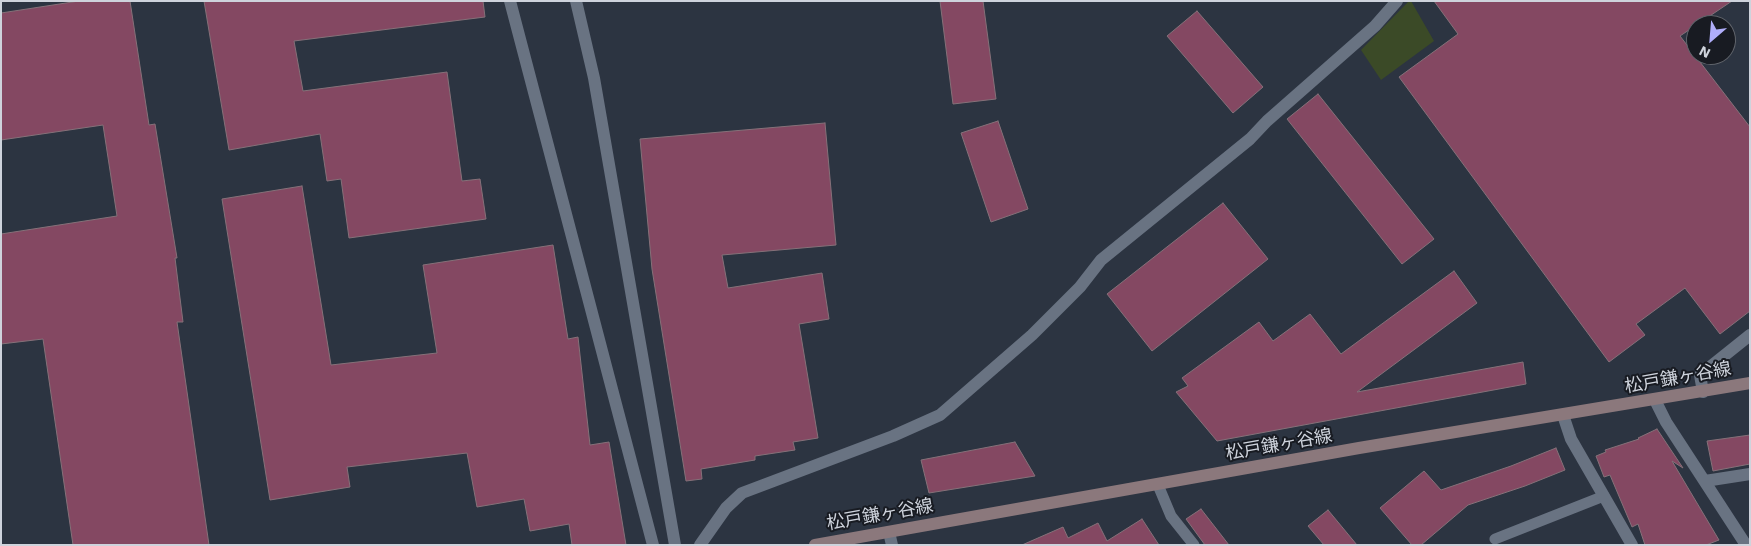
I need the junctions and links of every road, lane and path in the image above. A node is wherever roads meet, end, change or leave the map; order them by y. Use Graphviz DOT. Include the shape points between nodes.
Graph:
graph roads {
  1 [pos="510,1"];
  2 [pos="576,1"];
  3 [pos="1397,1"];
  4 [pos="1750,335"];
  5 [pos="1750,383"];
  6 [pos="1703,392"];
  7 [pos="1655,400"];
  8 [pos="1564,415"];
  9 [pos="1750,474"];
  10 [pos="1705,481"];
  11 [pos="1158,485"];
  12 [pos="1604,496"];
  13 [pos="889,532"];
  14 [pos="1495,539"];
  15 [pos="1742,544"];
  16 [pos="653,545"];
  17 [pos="676,545"];
  18 [pos="700,545"];
  19 [pos="815,545"];
  20 [pos="892,545"];
  21 [pos="1194,545"];
  22 [pos="1632,545"];
  1 -- 16 [label="street"];
  2 -- 17 [label="street" via="594,78"];
  3 -- 18 [label="street" via="1375,26 1250,139 1101,260 1032,335 940,415 742,493 726,508"];
  4 -- 6 [label="street" via="1700,375"];
  5 -- 6 [label="main road, 松戸鎌ヶ谷線"];
  6 -- 7 [label="main road, 松戸鎌ヶ谷線"];
  7 -- 8 [label="main road, 松戸鎌ヶ谷線"];
  7 -- 10 [label="street"];
  8 -- 11 [label="main road, 松戸鎌ヶ谷線"];
  8 -- 12 [label="street" via="1571,439"];
  9 -- 10 [label="street"];
  10 -- 15 [label="street"];
  11 -- 13 [label="main road, 松戸鎌ヶ谷線"];
  11 -- 21 [label="lane" via="1171,516"];
  12 -- 14 [label="lane"];
  12 -- 22 [label="street"];
  13 -- 19 [label="main road, 松戸鎌ヶ谷線"];
  13 -- 20 [label="street"];
}
